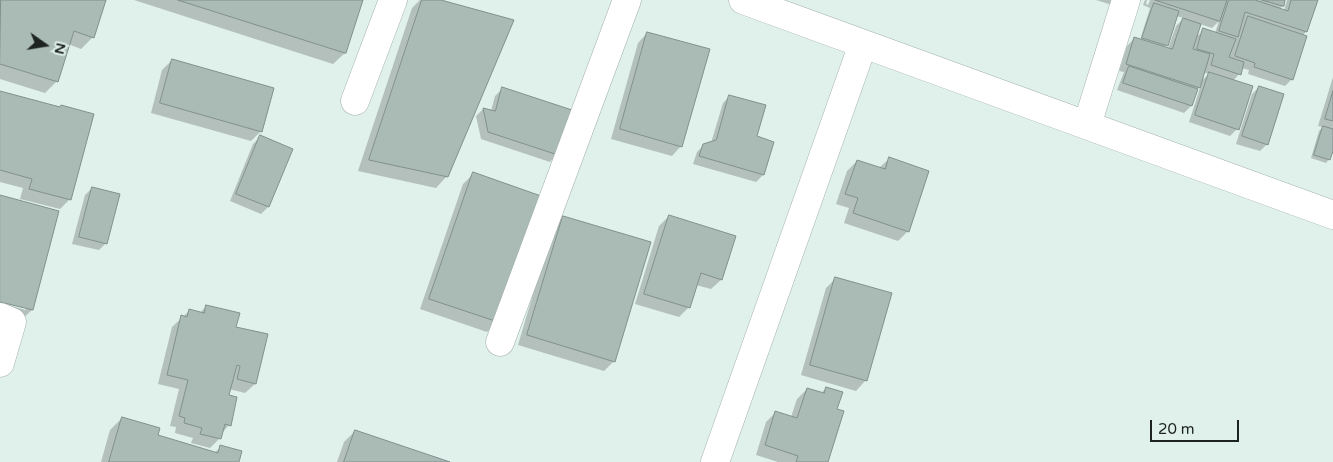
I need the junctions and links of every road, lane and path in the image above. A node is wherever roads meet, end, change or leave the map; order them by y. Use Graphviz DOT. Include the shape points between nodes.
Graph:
graph roads {
  1 [pos="393,0"];
  2 [pos="627,0"];
  3 [pos="743,0"];
  4 [pos="1126,0"];
  5 [pos="863,44"];
  6 [pos="355,101"];
  7 [pos="1087,125"];
  8 [pos="1333,215"];
  9 [pos="0,317"];
  10 [pos="500,342"];
  11 [pos="0,362"];
  12 [pos="715,462"];
  1 -- 6 [label="street"];
  2 -- 10 [label="street"];
  3 -- 5 [label="street"];
  4 -- 7 [label="street"];
  5 -- 7 [label="street"];
  5 -- 12 [label="street"];
  7 -- 8 [label="street"];
  9 -- 11 [label="street" via="12,322"];
}
